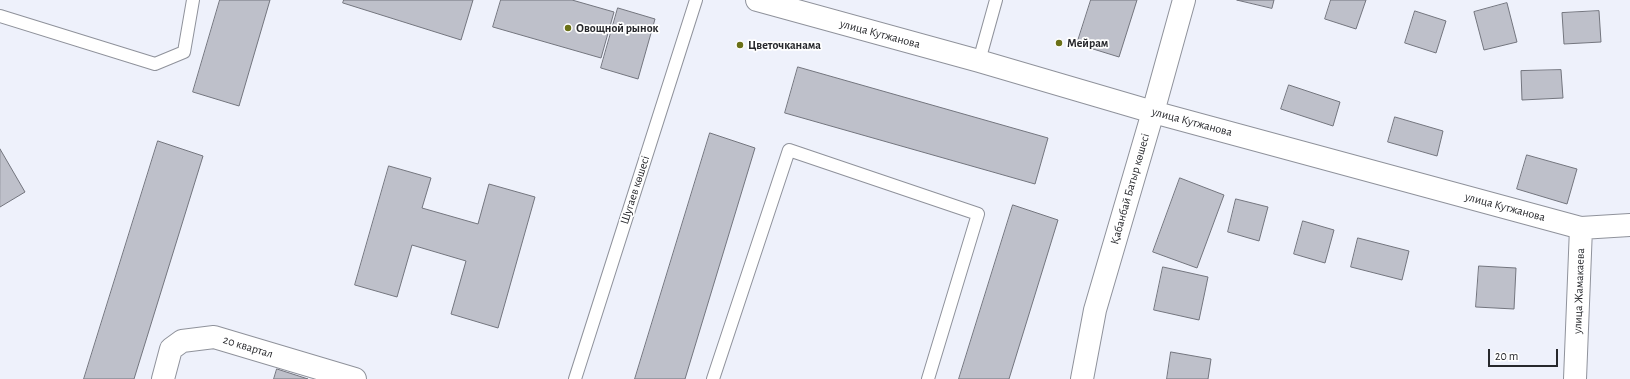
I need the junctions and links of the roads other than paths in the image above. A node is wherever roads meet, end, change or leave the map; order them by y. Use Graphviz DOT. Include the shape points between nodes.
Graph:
graph roads {
  1 [pos="193,0"];
  2 [pos="696,0"];
  3 [pos="757,0"];
  4 [pos="996,0"];
  5 [pos="1184,0"];
  6 [pos="0,16"];
  7 [pos="979,61"];
  8 [pos="1153,112"];
  9 [pos="1630,225"];
  10 [pos="1581,228"];
  11 [pos="162,379"];
  12 [pos="354,379"];
  13 [pos="575,379"];
  14 [pos="713,379"];
  15 [pos="928,379"];
  16 [pos="1082,379"];
  17 [pos="1575,379"];
  1 -- 6 [label="lane" via="184,52 154,64"];
  2 -- 13 [label="lane, Шугаев көшесі"];
  3 -- 7 [label="street, улица Кутжанова"];
  4 -- 7 [label="lane"];
  5 -- 8 [label="street, Қабанбай Батыр көшесі"];
  7 -- 8 [label="street, улица Кутжанова"];
  8 -- 10 [label="street, улица Кутжанова"];
  8 -- 16 [label="street, Қабанбай Батыр көшесі" via="1095,310"];
  9 -- 10 [label="street, улица Кутжанова"];
  10 -- 17 [label="street, улица Жамакаева"];
  11 -- 12 [label="street, 20 квартал" via="171,349 182,341 214,337"];
  14 -- 15 [label="lane" via="789,150 978,214"];
}
